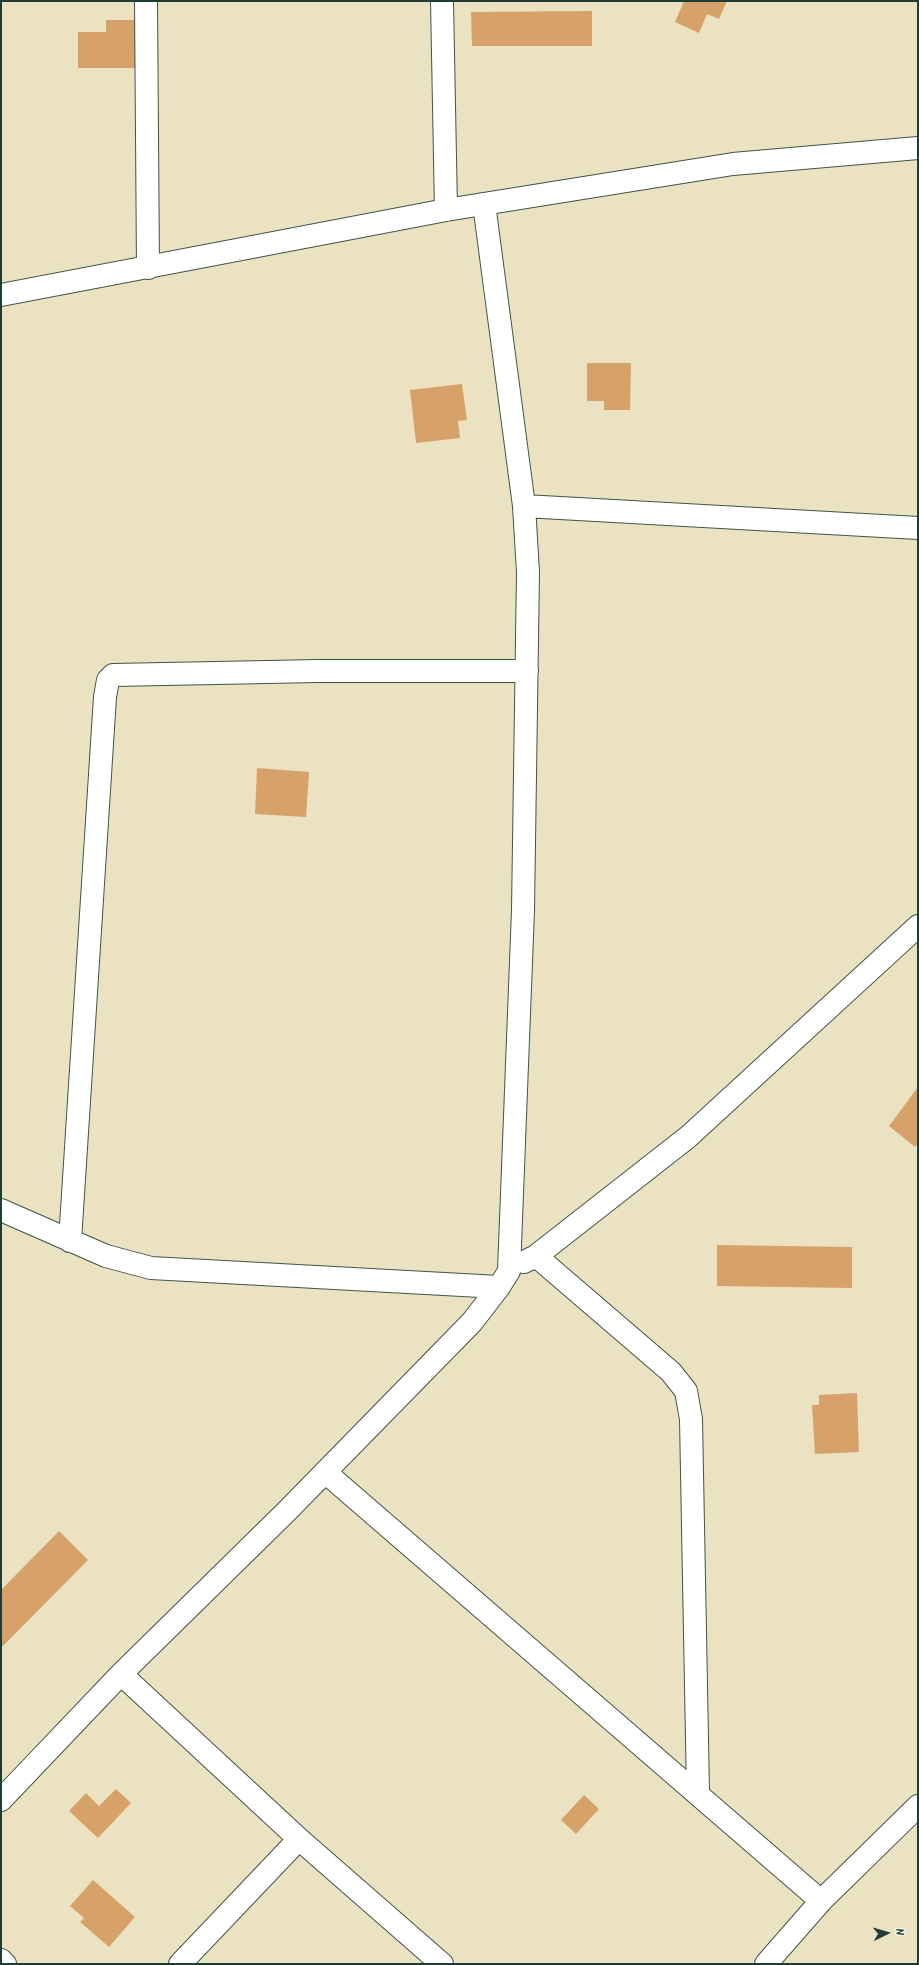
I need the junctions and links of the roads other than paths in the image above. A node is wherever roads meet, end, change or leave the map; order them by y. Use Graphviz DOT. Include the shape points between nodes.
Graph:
graph roads {
  1 [pos="146,1"];
  2 [pos="442,1"];
  3 [pos="918,148"];
  4 [pos="484,204"];
  5 [pos="446,210"];
  6 [pos="148,268"];
  7 [pos="1,295"];
  8 [pos="524,506"];
  9 [pos="918,528"];
  10 [pos="527,671"];
  11 [pos="918,926"];
  12 [pos="1,1210"];
  13 [pos="70,1241"];
  14 [pos="536,1256"];
  15 [pos="504,1279"];
  16 [pos="326,1472"];
  17 [pos="121,1674"];
  18 [pos="698,1794"];
  19 [pos="1,1800"];
  20 [pos="918,1806"];
  21 [pos="299,1839"];
  22 [pos="821,1901"];
  23 [pos="1,1960"];
  24 [pos="5,1964"];
  25 [pos="180,1964"];
  26 [pos="442,1964"];
  27 [pos="766,1964"];
  1 -- 6 [label="street"];
  2 -- 5 [label="street"];
  3 -- 4 [label="street" via="733,164"];
  4 -- 5 [label="street"];
  4 -- 8 [label="street"];
  5 -- 6 [label="street"];
  6 -- 7 [label="street"];
  8 -- 9 [label="street"];
  8 -- 10 [label="street" via="528,572"];
  10 -- 13 [label="street" via="113,675 108,680"];
  10 -- 15 [label="street" via="523,910"];
  11 -- 14 [label="street" via="688,1137"];
  12 -- 13 [label="street"];
  13 -- 15 [label="street" via="106,1256 151,1268"];
  14 -- 15 [label="street"];
  14 -- 18 [label="street" via="671,1372 686,1391 691,1419"];
  15 -- 16 [label="street" via="472,1322"];
  16 -- 17 [label="street"];
  16 -- 18 [label="street"];
  17 -- 19 [label="street"];
  17 -- 21 [label="street"];
  18 -- 22 [label="street"];
  20 -- 22 [label="street"];
  21 -- 25 [label="street"];
  21 -- 26 [label="street"];
  22 -- 27 [label="street"];
  23 -- 24 [label="street"];
}
